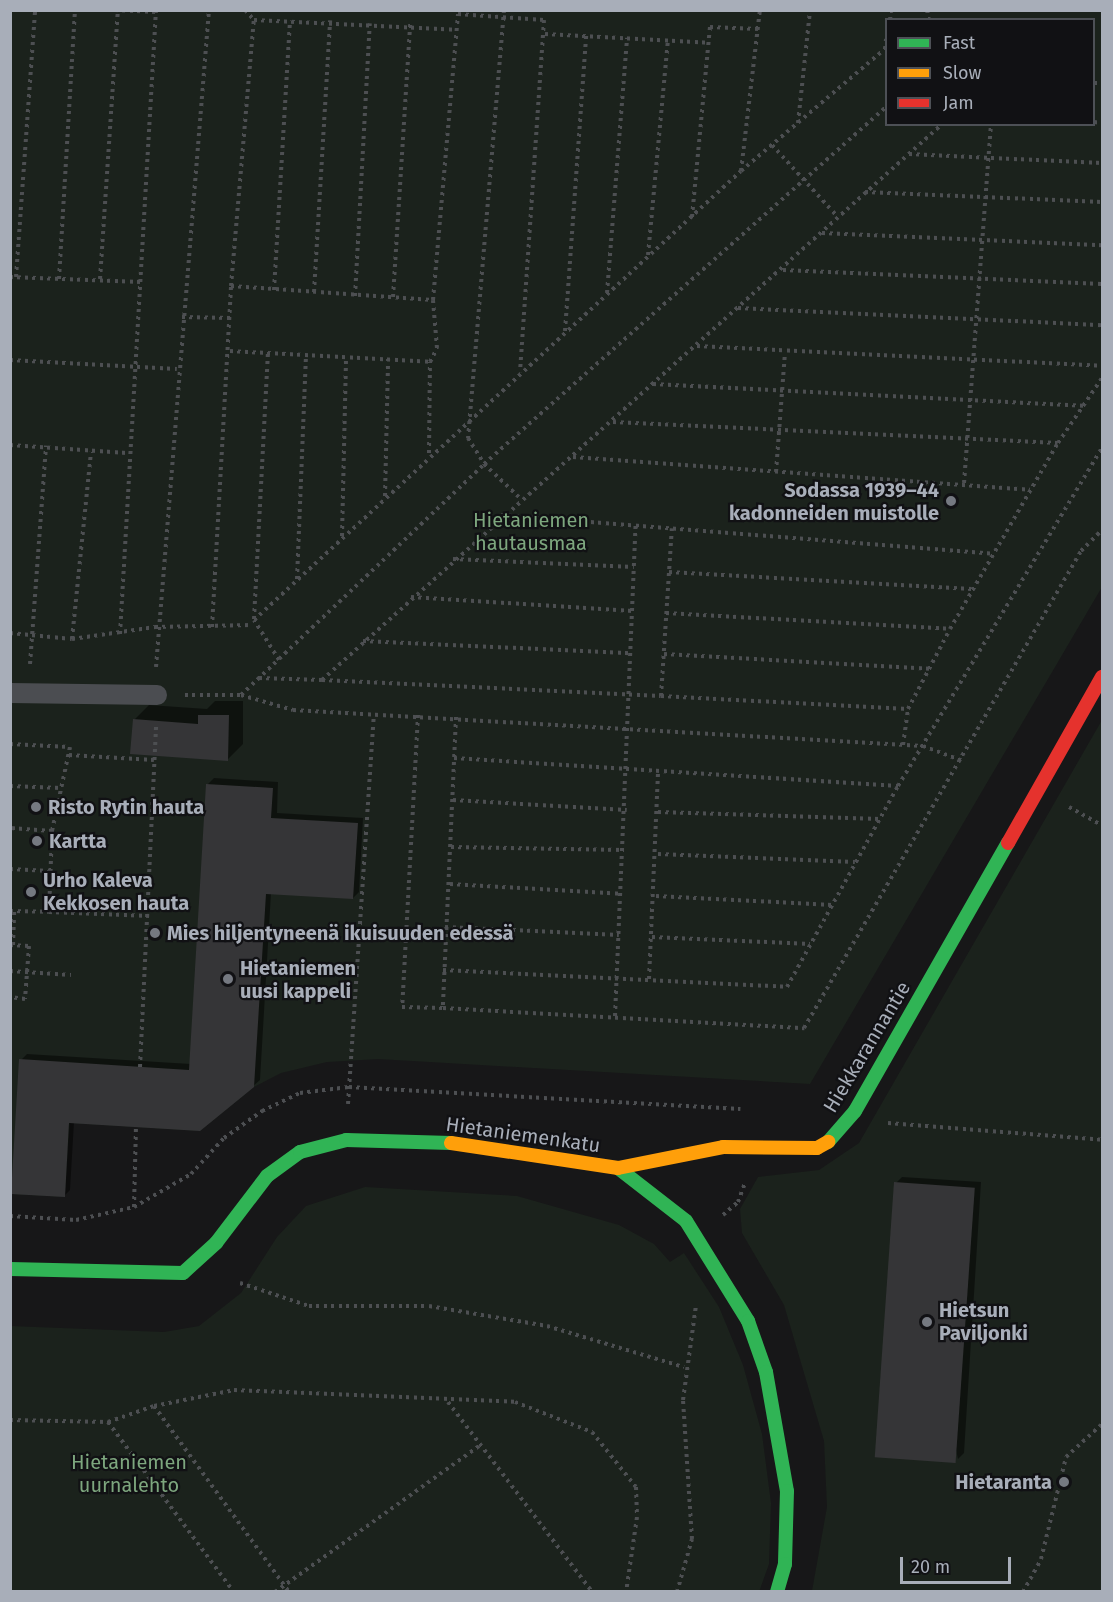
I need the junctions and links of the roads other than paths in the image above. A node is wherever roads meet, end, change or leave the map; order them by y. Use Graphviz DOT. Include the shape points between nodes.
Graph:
graph roads {
  1 [pos="1102,677"];
  2 [pos="19,693"];
  3 [pos="157,695"];
  4 [pos="618,1168"];
  5 [pos="10,1269"];
  6 [pos="777,1592"];
  1 -- 4 [label="street, Hiekkarannantie" via="855,1111 831,1141 817,1148 723,1148"];
  2 -- 3 [label="lane"];
  4 -- 5 [label="street, Hietaniemenkatu" via="474,1144 346,1140 300,1152 267,1176 216,1243 183,1273"];
  4 -- 6 [label="street" via="686,1221 748,1321 766,1372 787,1491 785,1564"];
}
